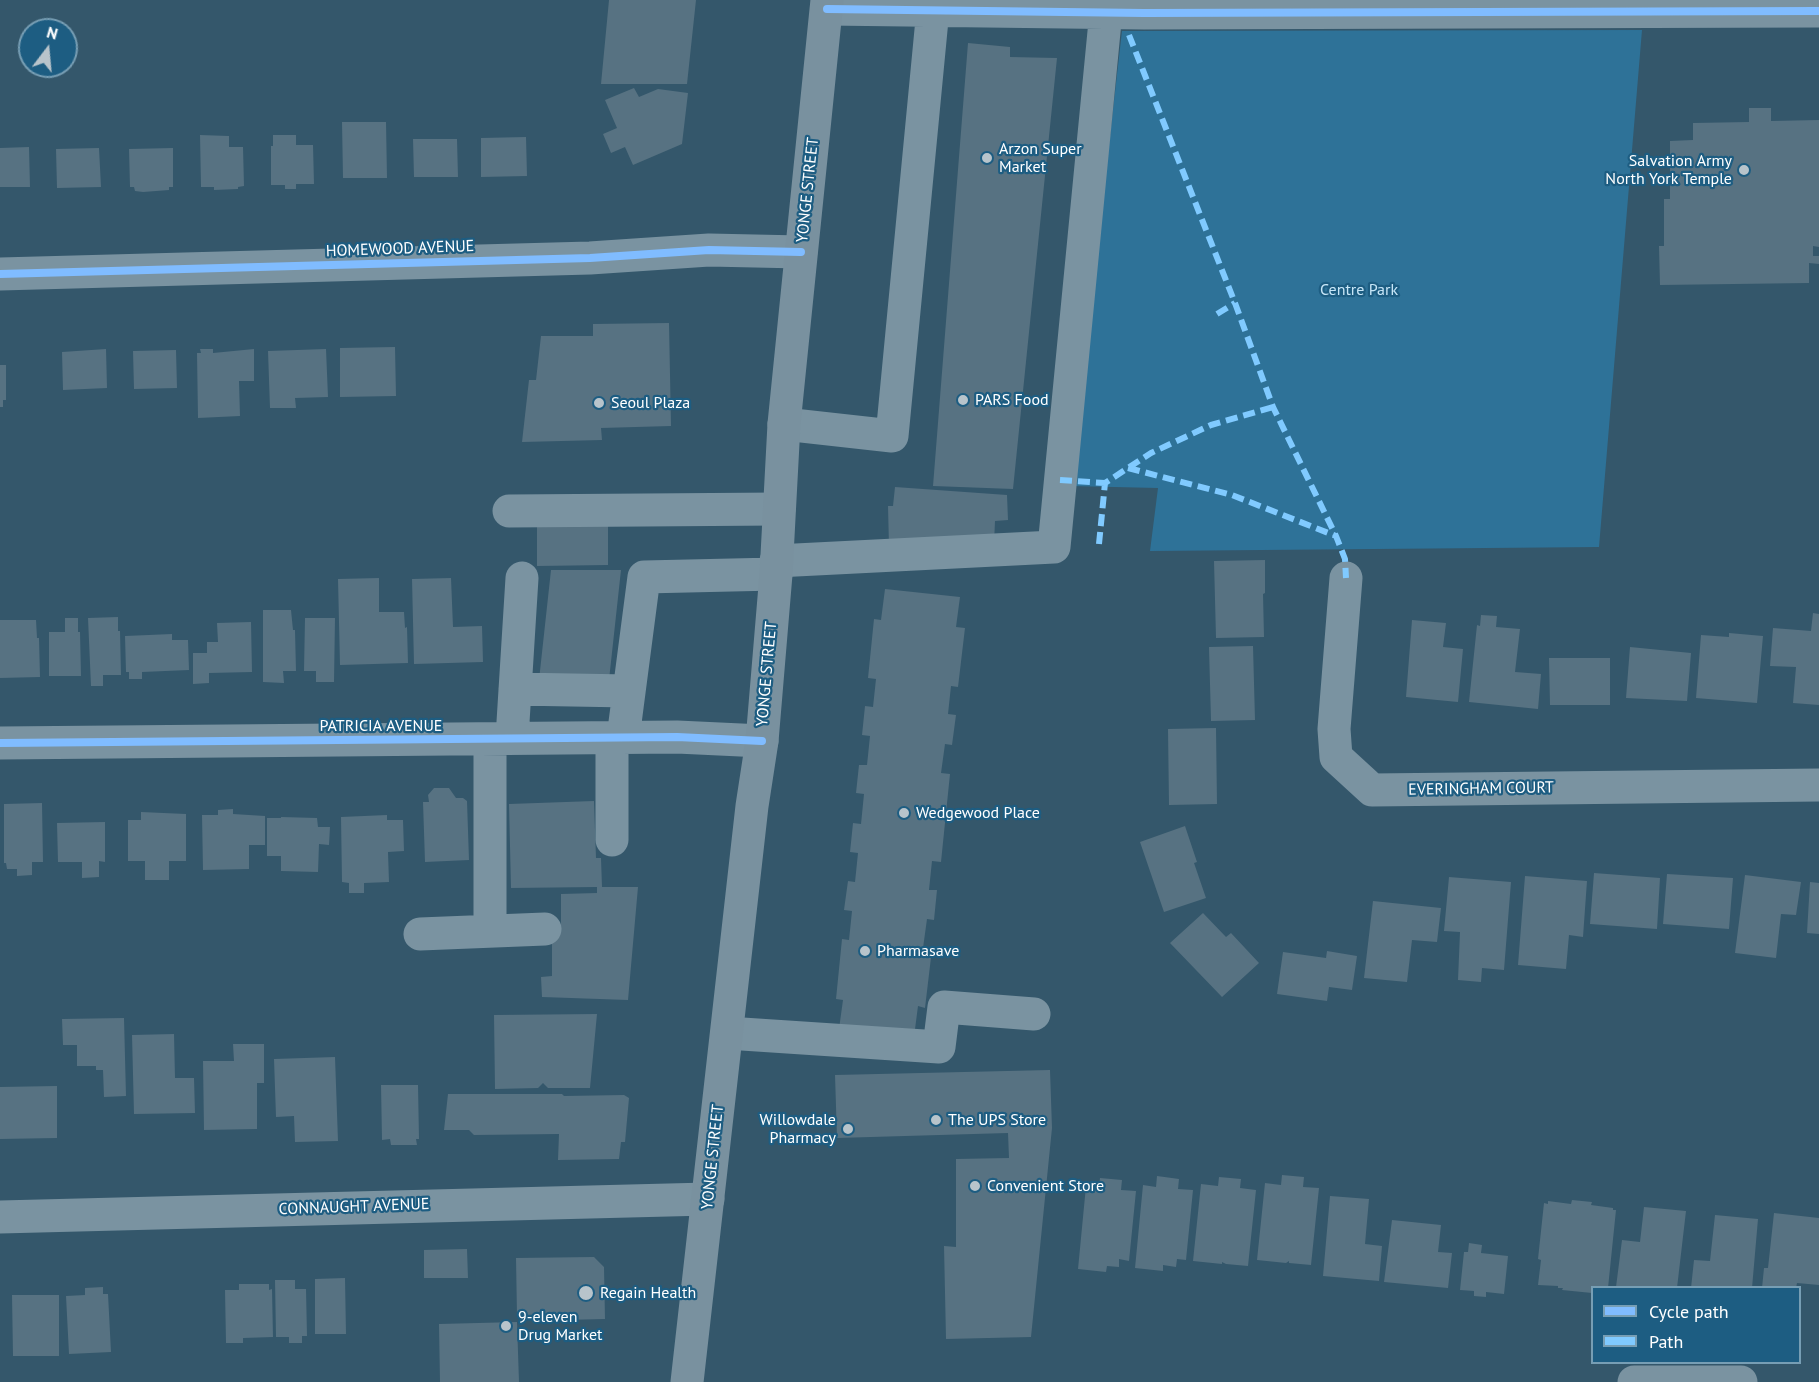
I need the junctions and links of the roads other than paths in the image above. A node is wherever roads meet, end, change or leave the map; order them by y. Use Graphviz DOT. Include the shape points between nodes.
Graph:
graph roads {
  1 [pos="827,4"];
  2 [pos="1144,6"];
  3 [pos="933,9"];
  4 [pos="1106,11"];
  5 [pos="1819,11"];
  6 [pos="801,252"];
  7 [pos="0,274"];
  8 [pos="784,424"];
  9 [pos="779,509"];
  10 [pos="509,512"];
  11 [pos="776,567"];
  12 [pos="522,578"];
  13 [pos="1346,578"];
  14 [pos="515,689"];
  15 [pos="629,691"];
  16 [pos="617,738"];
  17 [pos="501,739"];
  18 [pos="762,741"];
  19 [pos="0,743"];
  20 [pos="1819,784"];
  21 [pos="612,840"];
  22 [pos="545,929"];
  23 [pos="490,931"];
  24 [pos="420,934"];
  25 [pos="1034,1014"];
  26 [pos="727,1033"];
  27 [pos="708,1199"];
  28 [pos="0,1217"];
  29 [pos="687,1382"];
  30 [pos="1634,1382"];
  31 [pos="1741,1382"];
  1 -- 3 [label="street"];
  1 -- 6 [label="main road, YONGE STREET"];
  2 -- 4 [label="street"];
  2 -- 5 [label="street"];
  3 -- 4 [label="street"];
  3 -- 8 [label="street" via="892,436"];
  4 -- 11 [label="street" via="1054,547"];
  6 -- 7 [label="street, HOMEWOOD AVENUE" via="709,249 590,258"];
  6 -- 8 [label="main road, YONGE STREET"];
  8 -- 9 [label="main road, YONGE STREET"];
  9 -- 10 [label="street"];
  9 -- 11 [label="main road, YONGE STREET"];
  11 -- 15 [label="street" via="644,577"];
  11 -- 18 [label="main road, YONGE STREET"];
  12 -- 14 [label="street"];
  13 -- 20 [label="street, EVERINGHAM COURT" via="1334,729 1336,757 1372,790"];
  14 -- 15 [label="street"];
  14 -- 17 [label="street"];
  15 -- 16 [label="street"];
  16 -- 17 [label="street, PATRICIA AVENUE"];
  16 -- 18 [label="street, PATRICIA AVENUE"];
  16 -- 21 [label="street"];
  17 -- 19 [label="street, PATRICIA AVENUE"];
  17 -- 23 [label="street"];
  18 -- 26 [label="main road, YONGE STREET"];
  22 -- 23 [label="street"];
  23 -- 24 [label="street"];
  25 -- 26 [label="street" via="944,1007 939,1047"];
  26 -- 27 [label="main road, YONGE STREET"];
  27 -- 28 [label="street, CONNAUGHT AVENUE"];
  27 -- 29 [label="main road, YONGE STREET"];
  30 -- 31 [label="street"];
}
